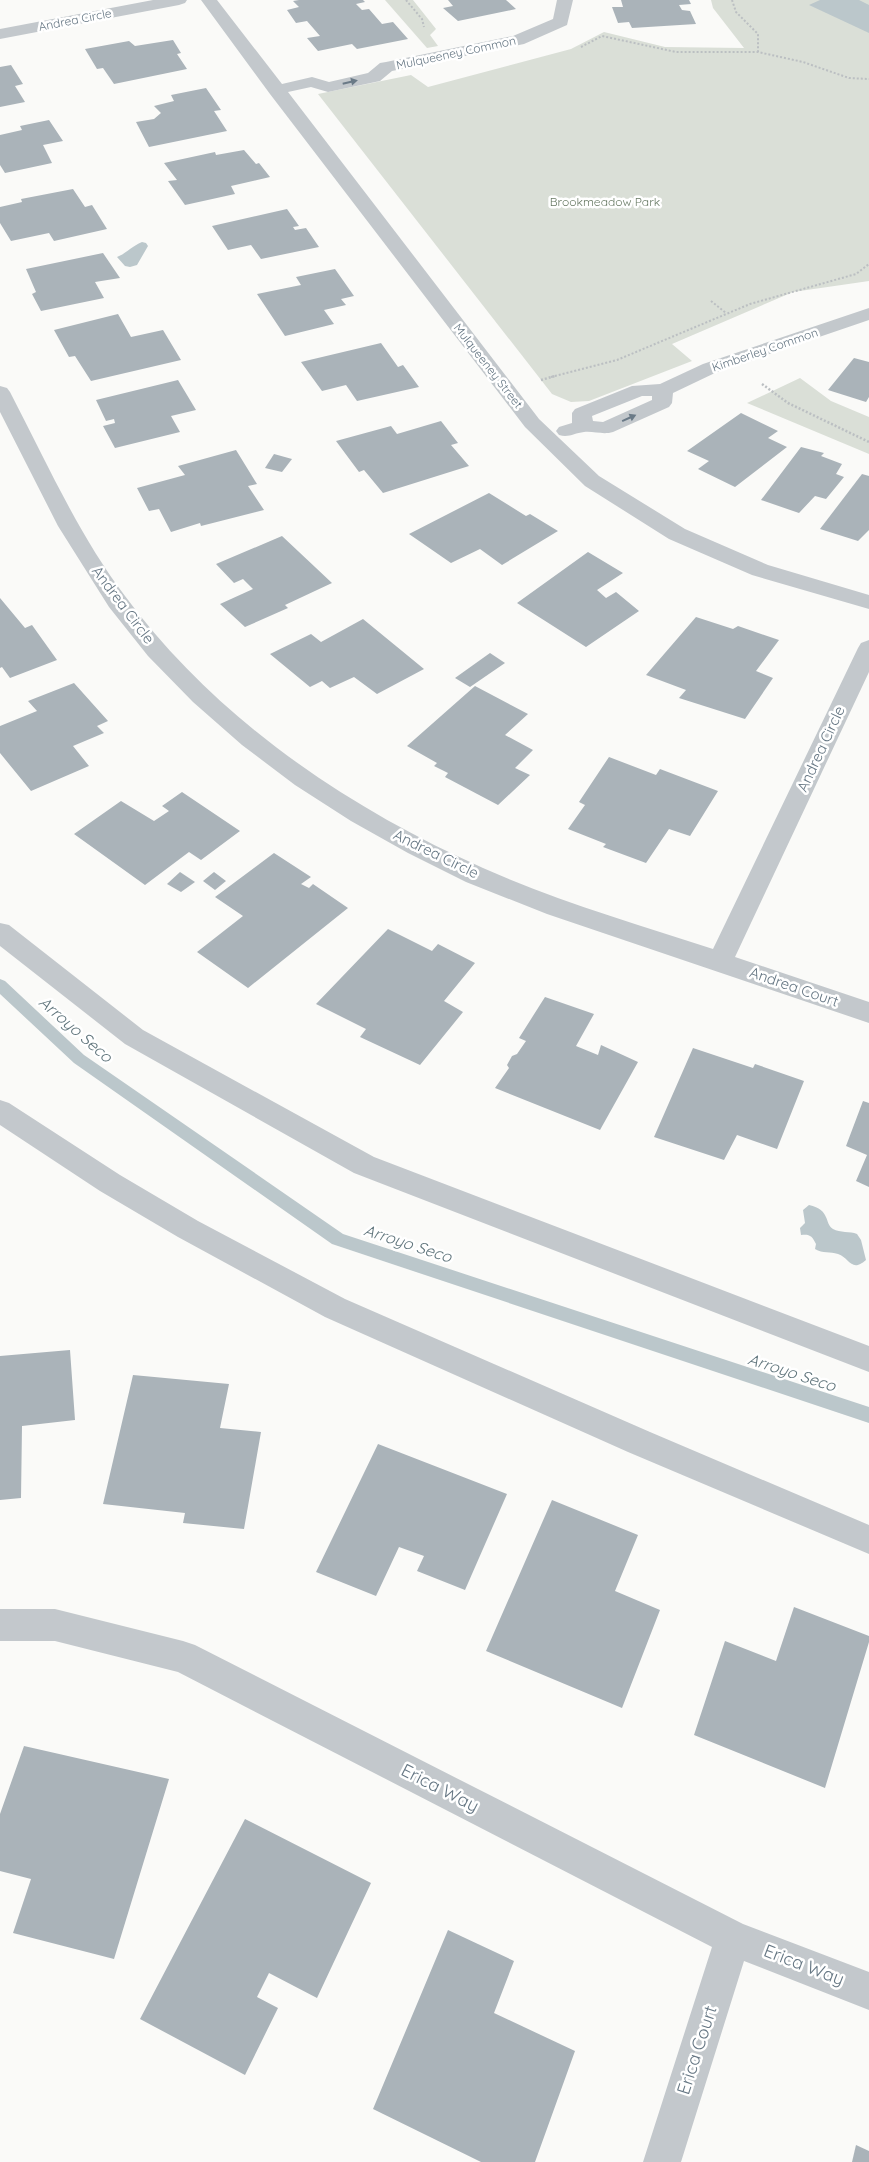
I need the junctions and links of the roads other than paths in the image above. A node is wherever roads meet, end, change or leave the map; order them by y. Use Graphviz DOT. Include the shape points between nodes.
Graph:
graph roads {
  1 [pos="179,0"];
  2 [pos="209,0"];
  3 [pos="565,0"];
  4 [pos="0,34"];
  5 [pos="276,90"];
  6 [pos="869,314"];
  7 [pos="0,392"];
  8 [pos="547,438"];
  9 [pos="869,602"];
  10 [pos="869,648"];
  11 [pos="0,932"];
  12 [pos="720,962"];
  13 [pos="869,1013"];
  14 [pos="0,1111"];
  15 [pos="869,1359"];
  16 [pos="869,1540"];
  17 [pos="0,1625"];
  18 [pos="733,1938"];
  19 [pos="869,1991"];
  20 [pos="662,2162"];
  1 -- 4 [label="street, Andrea Circle"];
  2 -- 5 [label="street, Mulqueeney Street"];
  3 -- 5 [label="street, Mulqueeney Common" via="561,22 518,40 386,67 374,76 328,87 312,82"];
  5 -- 8 [label="street, Mulqueeney Street" via="532,423"];
  6 -- 8 [label="street, Kimberley Common" via="710,368 662,390 662,403 606,428 583,426"];
  7 -- 12 [label="street, Andrea Circle" via="73,534 118,602 171,666 241,732 337,802 422,850 532,898"];
  8 -- 9 [label="street, Mulqueeney Street" via="592,481 677,534 760,570"];
  10 -- 12 [label="street, Andrea Circle"];
  11 -- 15 [label="lane" via="134,1037 364,1165"];
  12 -- 13 [label="street, Andrea Court"];
  14 -- 16 [label="lane" via="110,1183 188,1229 335,1308"];
  17 -- 18 [label="street, Erica Way" via="55,1625 183,1657"];
  18 -- 19 [label="street, Erica Way"];
  18 -- 20 [label="street, Erica Court"];
}
